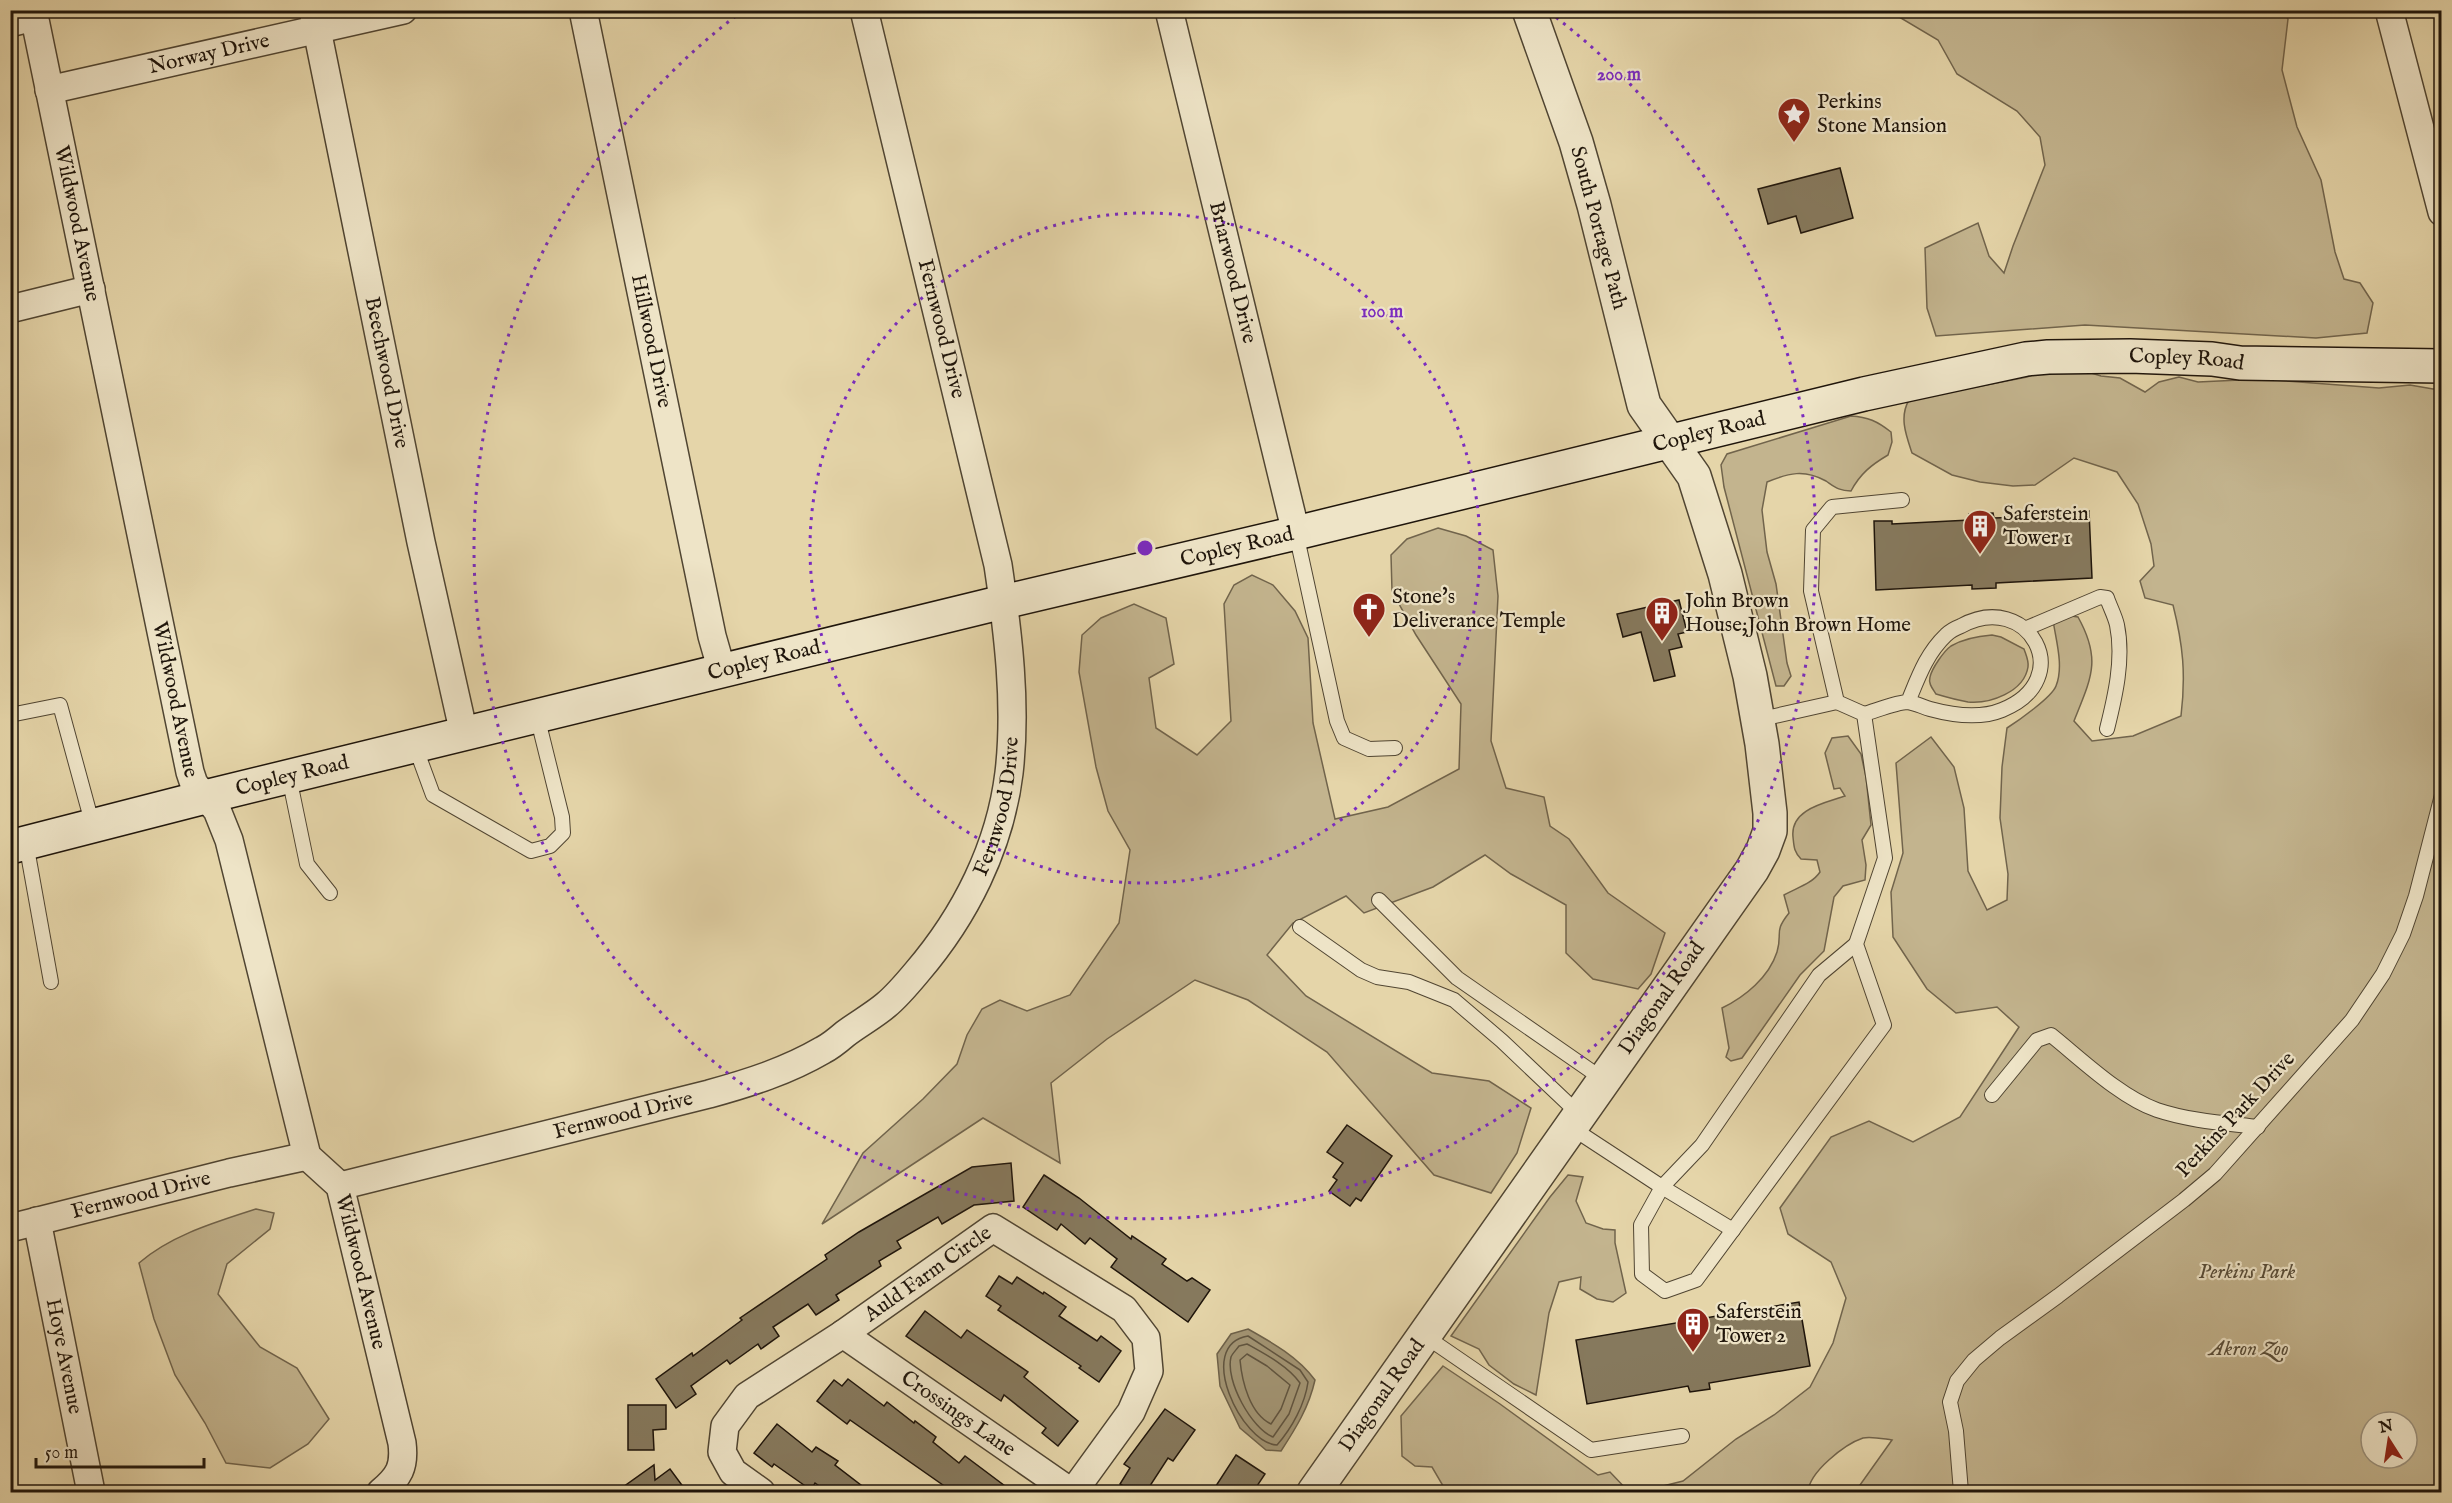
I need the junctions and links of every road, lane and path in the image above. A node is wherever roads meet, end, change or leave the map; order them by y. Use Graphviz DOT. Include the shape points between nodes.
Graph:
graph roads {
  1 [pos="403,10"];
  2 [pos="583,10"];
  3 [pos="864,10"];
  4 [pos="1169,10"];
  5 [pos="1529,10"];
  6 [pos="2389,10"];
  7 [pos="26,17"];
  8 [pos="315,20"];
  9 [pos="49,90"];
  10 [pos="2442,212"];
  11 [pos="91,290"];
  12 [pos="10,309"];
  13 [pos="2442,366"];
  14 [pos="1671,441"];
  15 [pos="1902,500"];
  16 [pos="1296,533"];
  17 [pos="1003,602"];
  18 [pos="2027,628"];
  19 [pos="722,670"];
  20 [pos="1837,702"];
  21 [pos="1908,702"];
  22 [pos="1864,714"];
  23 [pos="10,716"];
  24 [pos="537,716"];
  25 [pos="1757,720"];
  26 [pos="2106,729"];
  27 [pos="464,734"];
  28 [pos="415,746"];
  29 [pos="1395,748"];
  30 [pos="289,777"];
  31 [pos="2442,795"];
  32 [pos="205,797"];
  33 [pos="93,826"];
  34 [pos="18,845"];
  35 [pos="330,893"];
  36 [pos="1379,900"];
  37 [pos="1300,927"];
  38 [pos="1856,944"];
  39 [pos="51,982"];
  40 [pos="1605,1081"];
  41 [pos="1992,1095"];
  42 [pos="1576,1122"];
  43 [pos="2258,1127"];
  44 [pos="307,1156"];
  45 [pos="340,1186"];
  46 [pos="1662,1187"];
  47 [pos="38,1221"];
  48 [pos="10,1228"];
  49 [pos="1732,1230"];
  50 [pos="843,1334"];
  51 [pos="1425,1336"];
  52 [pos="1682,1436"];
  53 [pos="91,1492"];
  54 [pos="381,1492"];
  55 [pos="760,1492"];
  56 [pos="1072,1492"];
  57 [pos="1314,1492"];
  58 [pos="1961,1492"];
  1 -- 8 [label="street, Norway Drive"];
  2 -- 19 [label="street, Hillwood Drive"];
  3 -- 17 [label="street, Fernwood Drive" via="998,565"];
  4 -- 16 [label="street, Briarwood Drive"];
  5 -- 14 [label="main road, South Portage Path" via="1576,142 1644,405"];
  6 -- 10 [label="street"];
  7 -- 9 [label="street, Wildwood Avenue"];
  8 -- 9 [label="street, Norway Drive"];
  8 -- 27 [label="street, Beechwood Drive"];
  9 -- 11 [label="street, Wildwood Avenue"];
  11 -- 12 [label="street"];
  11 -- 32 [label="street, Wildwood Avenue" via="190,772"];
  13 -- 14 [label="main road, Copley Road" via="2240,363 2212,358 2111,355 2026,359"];
  14 -- 16 [label="main road, Copley Road"];
  14 -- 25 [label="main road, Diagonal Road" via="1694,476 1725,574"];
  15 -- 20 [label="lane" via="1832,507 1813,530 1811,591"];
  16 -- 17 [label="main road, Copley Road"];
  16 -- 29 [label="lane" via="1344,738 1369,749"];
  17 -- 19 [label="main road, Copley Road"];
  17 -- 45 [label="street, Fernwood Drive" via="1011,736 1008,781 997,827 980,875 954,924 886,1005 825,1050 759,1080"];
  18 -- 21 [label="lane" via="2008,619 1990,617 1973,619 1947,633 1925,661"];
  18 -- 21 [label="lane" via="2037,640 2042,659 2038,679 2027,696 2001,711 1966,715"];
  18 -- 26 [label="lane" via="2100,597 2107,598 2117,624 2120,648"];
  19 -- 24 [label="main road, Copley Road"];
  20 -- 22 [label="lane"];
  20 -- 25 [label="lane"];
  21 -- 22 [label="lane"];
  22 -- 38 [label="lane" via="1885,858"];
  23 -- 33 [label="lane" via="60,705"];
  24 -- 27 [label="main road, Copley Road"];
  24 -- 28 [label="lane" via="563,833 550,846 531,852 433,795"];
  25 -- 40 [label="main road, Diagonal Road" via="1770,813 1770,831 1763,850"];
  27 -- 28 [label="main road, Copley Road"];
  28 -- 30 [label="main road, Copley Road"];
  30 -- 32 [label="main road, Copley Road"];
  30 -- 35 [label="lane" via="307,864"];
  31 -- 43 [label="lane, Perkins Park Drive" via="2416,896 2395,954 2352,1020"];
  32 -- 33 [label="main road, Copley Road"];
  32 -- 44 [label="street, Wildwood Avenue" via="217,810 229,840"];
  33 -- 34 [label="main road, Copley Road"];
  34 -- 39 [label="lane"];
  36 -- 40 [label="lane" via="1457,978"];
  37 -- 42 [label="lane" via="1361,970 1409,982 1454,1000 1502,1041"];
  38 -- 46 [label="lane" via="1819,975 1702,1145"];
  38 -- 49 [label="lane" via="1884,1025"];
  40 -- 42 [label="main road, Diagonal Road"];
  41 -- 43 [label="lane" via="2037,1040 2051,1035 2113,1085 2155,1109 2197,1120"];
  42 -- 46 [label="lane"];
  42 -- 51 [label="main road, Diagonal Road"];
  43 -- 58 [label="lane, Perkins Park Drive" via="2192,1194 1974,1360 1957,1381 1950,1402"];
  44 -- 45 [label="street, Wildwood Avenue"];
  44 -- 47 [label="street, Fernwood Drive"];
  45 -- 54 [label="street, Wildwood Avenue" via="404,1461 394,1480"];
  46 -- 49 [label="lane"];
  46 -- 49 [label="lane" via="1641,1226 1642,1275 1665,1291 1696,1280"];
  47 -- 48 [label="street, Fernwood Drive"];
  47 -- 53 [label="street, Hoye Avenue"];
  50 -- 55 [label="street, Auld Farm Circle" via="747,1396 725,1426 722,1452 733,1472"];
  50 -- 56 [label="street, Crossings Lane"];
  50 -- 56 [label="street, Auld Farm Circle" via="993,1228 1124,1310 1146,1338 1149,1371 1131,1412"];
  51 -- 52 [label="lane" via="1591,1450"];
  51 -- 57 [label="main road, Diagonal Road"];
}
